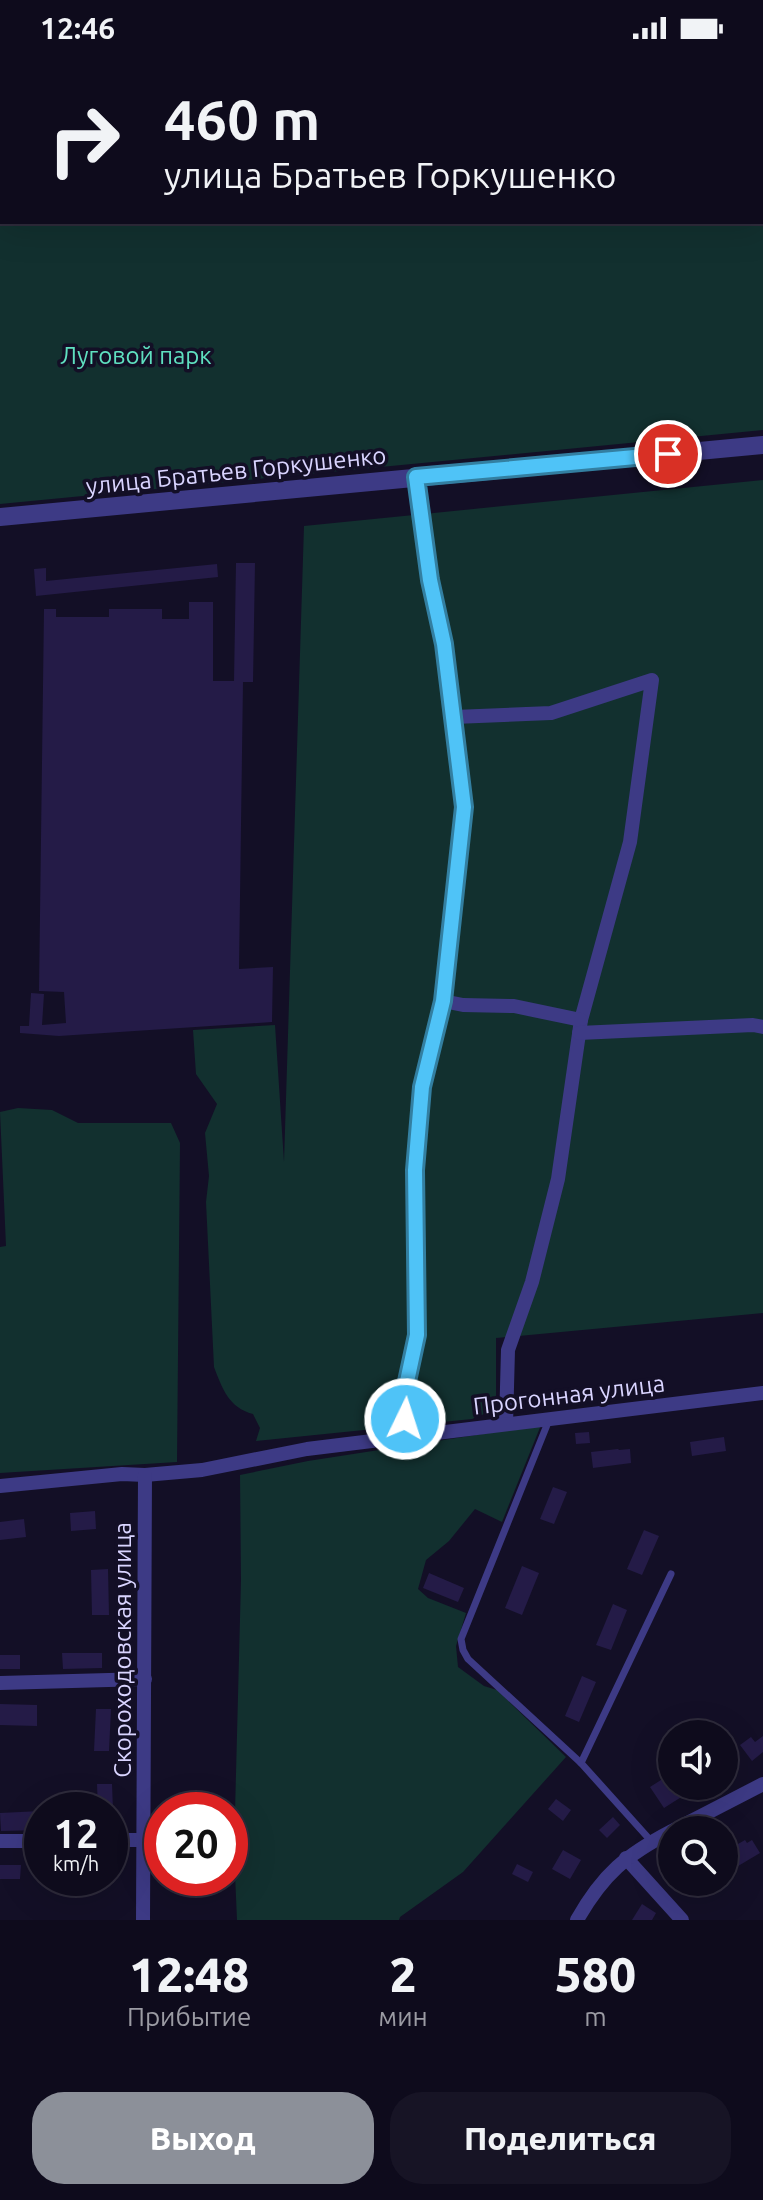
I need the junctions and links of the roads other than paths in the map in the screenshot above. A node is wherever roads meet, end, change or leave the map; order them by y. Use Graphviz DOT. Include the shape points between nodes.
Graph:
graph roads {
  1 [pos="763,445"];
  2 [pos="416,477"];
  3 [pos="0,517"];
  4 [pos="454,717"];
  5 [pos="443,1001"];
  6 [pos="580,1027"];
  7 [pos="763,1027"];
  8 [pos="763,1393"];
  9 [pos="549,1420"];
  10 [pos="506,1424"];
  11 [pos="406,1437"];
  12 [pos="145,1475"];
  13 [pos="0,1486"];
  14 [pos="671,1574"];
  15 [pos="145,1679"];
  16 [pos="0,1683"];
  17 [pos="581,1763"];
  18 [pos="763,1784"];
  19 [pos="144,1792"];
  20 [pos="700,1816"];
  21 [pos="658,1839"];
  22 [pos="128,1840"];
  23 [pos="144,1840"];
  24 [pos="0,1841"];
  25 [pos="24,1841"];
  26 [pos="652,1842"];
  27 [pos="626,1858"];
  28 [pos="143,1920"];
  29 [pos="577,1920"];
  30 [pos="682,1920"];
  1 -- 2 [label="street, улица Братьев Горкушенко"];
  2 -- 3 [label="street, улица Братьев Горкушенко"];
  2 -- 4 [label="lane"];
  4 -- 5 [label="lane" via="464,807"];
  4 -- 6 [label="street" via="551,713 652,680 630,842"];
  5 -- 6 [label="street" via="514,1006"];
  5 -- 11 [label="lane" via="422,1087 415,1170 417,1335 403,1400"];
  6 -- 7 [label="street"];
  6 -- 10 [label="street" via="558,1179 508,1350"];
  8 -- 9 [label="street, Прогонная улица"];
  9 -- 10 [label="street, Прогонная улица"];
  9 -- 17 [label="lane" via="461,1639 468,1659"];
  10 -- 11 [label="street, Прогонная улица"];
  11 -- 12 [label="street, Прогонная улица"];
  12 -- 13 [label="street, Прогонная улица"];
  12 -- 15 [label="street, Скороходовская улица"];
  14 -- 17 [label="lane"];
  15 -- 16 [label="street"];
  15 -- 19 [label="street, Скороходовская улица"];
  17 -- 26 [label="lane"];
  18 -- 20 [label="street"];
  21 -- 26 [label="street"];
  22 -- 23 [label="street"];
  23 -- 28 [label="street, Скороходовская улица"];
  24 -- 25 [label="street"];
  26 -- 27 [label="street"];
  27 -- 29 [label="street" via="605,1877"];
  27 -- 30 [label="street"];
}
